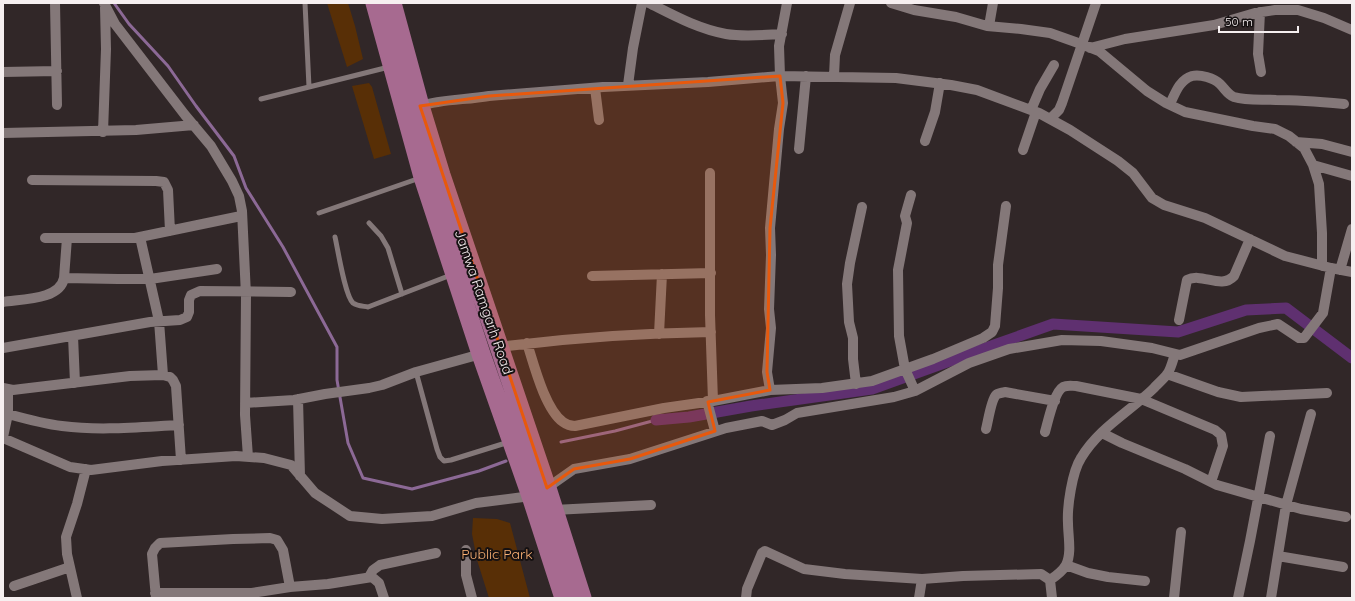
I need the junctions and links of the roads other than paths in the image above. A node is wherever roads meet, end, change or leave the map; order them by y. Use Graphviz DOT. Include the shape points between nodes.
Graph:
graph roads {
  1 [pos="55,3"];
  2 [pos="304,3"];
  3 [pos="375,3"];
  4 [pos="392,3"];
  5 [pos="642,3"];
  6 [pos="648,3"];
  7 [pos="787,3"];
  8 [pos="850,3"];
  9 [pos="891,3"];
  10 [pos="993,3"];
  11 [pos="1096,3"];
  12 [pos="104,4"];
  13 [pos="1260,12"];
  14 [pos="989,26"];
  15 [pos="1352,30"];
  16 [pos="782,34"];
  17 [pos="1086,46"];
  18 [pos="400,65"];
  19 [pos="1054,65"];
  20 [pos="57,71"];
  21 [pos="3,72"];
  22 [pos="1261,72"];
  23 [pos="780,76"];
  24 [pos="806,76"];
  25 [pos="834,76"];
  26 [pos="940,83"];
  27 [pos="628,85"];
  28 [pos="309,87"];
  29 [pos="595,88"];
  30 [pos="261,99"];
  31 [pos="1170,104"];
  32 [pos="1344,104"];
  33 [pos="57,105"];
  34 [pos="420,106"];
  35 [pos="1034,111"];
  36 [pos="1050,119"];
  37 [pos="599,120"];
  38 [pos="194,125"];
  39 [pos="103,132"];
  40 [pos="3,133"];
  41 [pos="925,141"];
  42 [pos="1296,142"];
  43 [pos="799,149"];
  44 [pos="1023,150"];
  45 [pos="1352,152"];
  46 [pos="1313,165"];
  47 [pos="710,173"];
  48 [pos="1352,176"];
  49 [pos="423,177"];
  50 [pos="32,180"];
  51 [pos="911,195"];
  52 [pos="862,206"];
  53 [pos="1006,206"];
  54 [pos="319,213"];
  55 [pos="241,216"];
  56 [pos="369,223"];
  57 [pos="1352,229"];
  58 [pos="170,231"];
  59 [pos="140,237"];
  60 [pos="335,237"];
  61 [pos="45,238"];
  62 [pos="67,238"];
  63 [pos="1250,239"];
  64 [pos="1331,268"];
  65 [pos="217,269"];
  66 [pos="1352,272"];
  67 [pos="711,273"];
  68 [pos="454,274"];
  69 [pos="662,274"];
  70 [pos="592,276"];
  71 [pos="64,278"];
  72 [pos="150,279"];
  73 [pos="246,291"];
  74 [pos="291,292"];
  75 [pos="402,294"];
  76 [pos="3,302"];
  77 [pos="1179,320"];
  78 [pos="159,321"];
  79 [pos="711,332"];
  80 [pos="659,334"];
  81 [pos="73,336"];
  82 [pos="527,343"];
  83 [pos="499,347"];
  84 [pos="3,348"];
  85 [pos="481,354"];
  86 [pos="1175,354"];
  87 [pos="905,371"];
  88 [pos="416,372"];
  89 [pos="1167,374"];
  90 [pos="163,375"];
  91 [pos="75,383"];
  92 [pos="856,384"];
  93 [pos="6,389"];
  94 [pos="914,389"];
  95 [pos="770,390"];
  96 [pos="1327,393"];
  97 [pos="298,399"];
  98 [pos="1141,399"];
  99 [pos="1055,401"];
  100 [pos="710,402"];
  101 [pos="245,403"];
  102 [pos="8,414"];
  103 [pos="1311,414"];
  104 [pos="178,425"];
  105 [pos="714,426"];
  106 [pos="986,429"];
  107 [pos="1045,432"];
  108 [pos="1102,433"];
  109 [pos="1270,436"];
  110 [pos="3,437"];
  111 [pos="513,444"];
  112 [pos="248,457"];
  113 [pos="181,460"];
  114 [pos="86,469"];
  115 [pos="300,476"];
  116 [pos="1212,482"];
  117 [pos="539,492"];
  118 [pos="1259,497"];
  119 [pos="651,505"];
  120 [pos="1286,505"];
  121 [pos="554,510"];
  122 [pos="1346,517"];
  123 [pos="1181,532"];
  124 [pos="466,550"];
  125 [pos="436,553"];
  126 [pos="1278,556"];
  127 [pos="1066,565"];
  128 [pos="70,567"];
  129 [pos="1343,567"];
  130 [pos="368,577"];
  131 [pos="922,579"];
  132 [pos="1050,580"];
  133 [pos="1146,581"];
  134 [pos="14,586"];
  135 [pos="290,587"];
  136 [pos="155,596"];
  137 [pos="77,598"];
  138 [pos="384,598"];
  139 [pos="472,598"];
  140 [pos="564,598"];
  141 [pos="582,598"];
  142 [pos="746,598"];
  143 [pos="919,598"];
  144 [pos="1052,598"];
  145 [pos="1174,598"];
  146 [pos="1238,598"];
  147 [pos="1272,598"];
  1 -- 20 [label="street"];
  2 -- 28 [label="lane"];
  3 -- 18 [label="highway, Jamwa Ramgarh Road"];
  4 -- 18 [label="highway, Jamwa Ramgarh Road"];
  5 -- 27 [label="street"];
  6 -- 16 [label="street" via="677,18 718,32 742,35"];
  7 -- 16 [label="street"];
  8 -- 25 [label="street" via="835,55"];
  9 -- 14 [label="street"];
  10 -- 14 [label="street"];
  11 -- 17 [label="street"];
  12 -- 38 [label="street" via="115,24"];
  12 -- 39 [label="street" via="106,49"];
  13 -- 15 [label="street" via="1298,10"];
  13 -- 17 [label="street" via="1214,25"];
  13 -- 22 [label="street" via="1258,54"];
  14 -- 17 [label="street" via="1050,34"];
  16 -- 23 [label="street" via="779,46"];
  17 -- 31 [label="street" via="1098,51 1147,90"];
  17 -- 36 [label="street" via="1059,110"];
  18 -- 28 [label="lane"];
  18 -- 34 [label="highway, Jamwa Ramgarh Road"];
  18 -- 49 [label="highway, Jamwa Ramgarh Road"];
  19 -- 35 [label="street" via="1040,89"];
  20 -- 21 [label="street"];
  20 -- 33 [label="street"];
  23 -- 24 [label="street"];
  23 -- 27 [label="street"];
  23 -- 95 [label="street" via="784,103 779,129 770,228 771,328 767,372"];
  24 -- 25 [label="street"];
  24 -- 43 [label="street"];
  25 -- 26 [label="street" via="896,78"];
  26 -- 35 [label="street" via="977,90"];
  26 -- 41 [label="street" via="935,112"];
  27 -- 29 [label="street"];
  28 -- 30 [label="lane"];
  29 -- 34 [label="street" via="490,96"];
  29 -- 37 [label="street"];
  31 -- 32 [label="street" via="1184,80 1200,76 1220,83 1232,96 1242,99"];
  31 -- 42 [label="street" via="1185,112 1275,129"];
  34 -- 83 [label="highway, Jamwa Ramgarh Road"];
  35 -- 36 [label="street"];
  35 -- 44 [label="street"];
  36 -- 63 [label="street" via="1133,172 1152,198 1158,202 1205,218"];
  38 -- 39 [label="street"];
  38 -- 55 [label="street" via="211,146 232,181 241,203"];
  39 -- 40 [label="street"];
  42 -- 45 [label="street" via="1322,144"];
  42 -- 46 [label="street" via="1304,148"];
  46 -- 48 [label="street"];
  46 -- 64 [label="street" via="1319,184 1322,233"];
  47 -- 67 [label="street"];
  49 -- 54 [label="lane"];
  49 -- 68 [label="highway, Jamwa Ramgarh Road"];
  50 -- 58 [label="street" via="164,182 168,190"];
  51 -- 87 [label="street" via="905,216 907,223 898,270 899,336"];
  52 -- 92 [label="street" via="847,284"];
  53 -- 87 [label="street" via="998,265 995,326 992,332 984,338"];
  55 -- 58 [label="street"];
  55 -- 73 [label="street"];
  56 -- 75 [label="lane" via="388,248"];
  57 -- 64 [label="street"];
  58 -- 59 [label="street"];
  59 -- 62 [label="street"];
  59 -- 72 [label="street"];
  60 -- 75 [label="lane" via="348,294 353,303 368,307"];
  61 -- 62 [label="street"];
  62 -- 71 [label="street"];
  63 -- 64 [label="street" via="1285,256"];
  63 -- 77 [label="street" via="1231,279 1221,282 1193,278 1188,280"];
  64 -- 66 [label="street"];
  64 -- 86 [label="street" via="1323,313 1304,338 1299,338 1278,324 1180,355"];
  65 -- 72 [label="street"];
  67 -- 69 [label="street"];
  67 -- 79 [label="street"];
  68 -- 75 [label="lane"];
  68 -- 85 [label="highway, Jamwa Ramgarh Road"];
  69 -- 70 [label="street"];
  69 -- 80 [label="street"];
  71 -- 72 [label="street"];
  71 -- 76 [label="street" via="63,284 50,295"];
  72 -- 78 [label="street"];
  73 -- 74 [label="street"];
  73 -- 78 [label="street" via="200,291 191,295 187,316 180,320"];
  73 -- 101 [label="street"];
  78 -- 81 [label="street"];
  78 -- 90 [label="street"];
  79 -- 80 [label="street"];
  79 -- 100 [label="street"];
  80 -- 82 [label="street"];
  81 -- 84 [label="street"];
  81 -- 91 [label="street"];
  82 -- 83 [label="street"];
  82 -- 100 [label="street" via="546,398 556,415 568,425 588,424 664,408"];
  83 -- 117 [label="highway, Jamwa Ramgarh Road" via="540,467"];
  85 -- 88 [label="street"];
  85 -- 111 [label="highway, Jamwa Ramgarh Road"];
  86 -- 89 [label="street"];
  86 -- 94 [label="street" via="1101,341 1062,340 1002,352 969,363"];
  87 -- 92 [label="street"];
  87 -- 94 [label="street"];
  88 -- 97 [label="street" via="382,385"];
  88 -- 111 [label="lane" via="437,449 444,461"];
  89 -- 96 [label="street" via="1218,392 1241,396"];
  89 -- 98 [label="street"];
  90 -- 91 [label="street"];
  90 -- 104 [label="street" via="170,377 176,386"];
  91 -- 93 [label="street"];
  92 -- 95 [label="street"];
  93 -- 102 [label="street"];
  94 -- 105 [label="street" via="894,397 797,413 772,425 762,421"];
  95 -- 100 [label="street"];
  97 -- 101 [label="street"];
  97 -- 115 [label="street"];
  98 -- 99 [label="street" via="1066,386 1061,388"];
  98 -- 108 [label="street"];
  98 -- 116 [label="street" via="1221,434 1223,446"];
  99 -- 106 [label="street" via="1000,393 996,395 990,410"];
  99 -- 107 [label="street"];
  100 -- 105 [label="street"];
  101 -- 112 [label="street"];
  102 -- 104 [label="street" via="63,426 109,428"];
  102 -- 110 [label="street"];
  103 -- 120 [label="street"];
  104 -- 113 [label="street"];
  105 -- 117 [label="street" via="630,459 574,469"];
  108 -- 116 [label="street"];
  108 -- 127 [label="street" via="1080,458 1075,472 1068,521 1069,553"];
  109 -- 118 [label="street"];
  110 -- 114 [label="street" via="70,467"];
  111 -- 117 [label="highway, Jamwa Ramgarh Road" via="521,471"];
  112 -- 113 [label="street"];
  112 -- 115 [label="street" via="291,465"];
  113 -- 114 [label="street"];
  114 -- 128 [label="street" via="66,537"];
  115 -- 117 [label="street" via="315,493 350,516 382,519 432,516 476,503"];
  116 -- 118 [label="street"];
  117 -- 121 [label="highway, Jamwa Ramgarh Road"];
  117 -- 140 [label="highway, Jamwa Ramgarh Road"];
  118 -- 120 [label="street"];
  118 -- 146 [label="street"];
  119 -- 121 [label="street"];
  120 -- 122 [label="street"];
  120 -- 126 [label="street"];
  121 -- 141 [label="highway, Jamwa Ramgarh Road"];
  123 -- 145 [label="street"];
  124 -- 139 [label="street" via="466,575"];
  125 -- 130 [label="street" via="380,565"];
  126 -- 129 [label="street"];
  126 -- 147 [label="street"];
  127 -- 132 [label="street"];
  127 -- 133 [label="street" via="1088,574"];
  128 -- 134 [label="street"];
  128 -- 137 [label="street"];
  130 -- 135 [label="street"];
  130 -- 138 [label="street" via="379,582"];
  131 -- 132 [label="street" via="1041,574"];
  131 -- 142 [label="street" via="804,569 765,551 747,589"];
  131 -- 143 [label="street"];
  132 -- 144 [label="street"];
  135 -- 136 [label="street" via="252,593"];
  135 -- 136 [label="street" via="283,550 277,540 270,538 160,543 152,554"];
}
